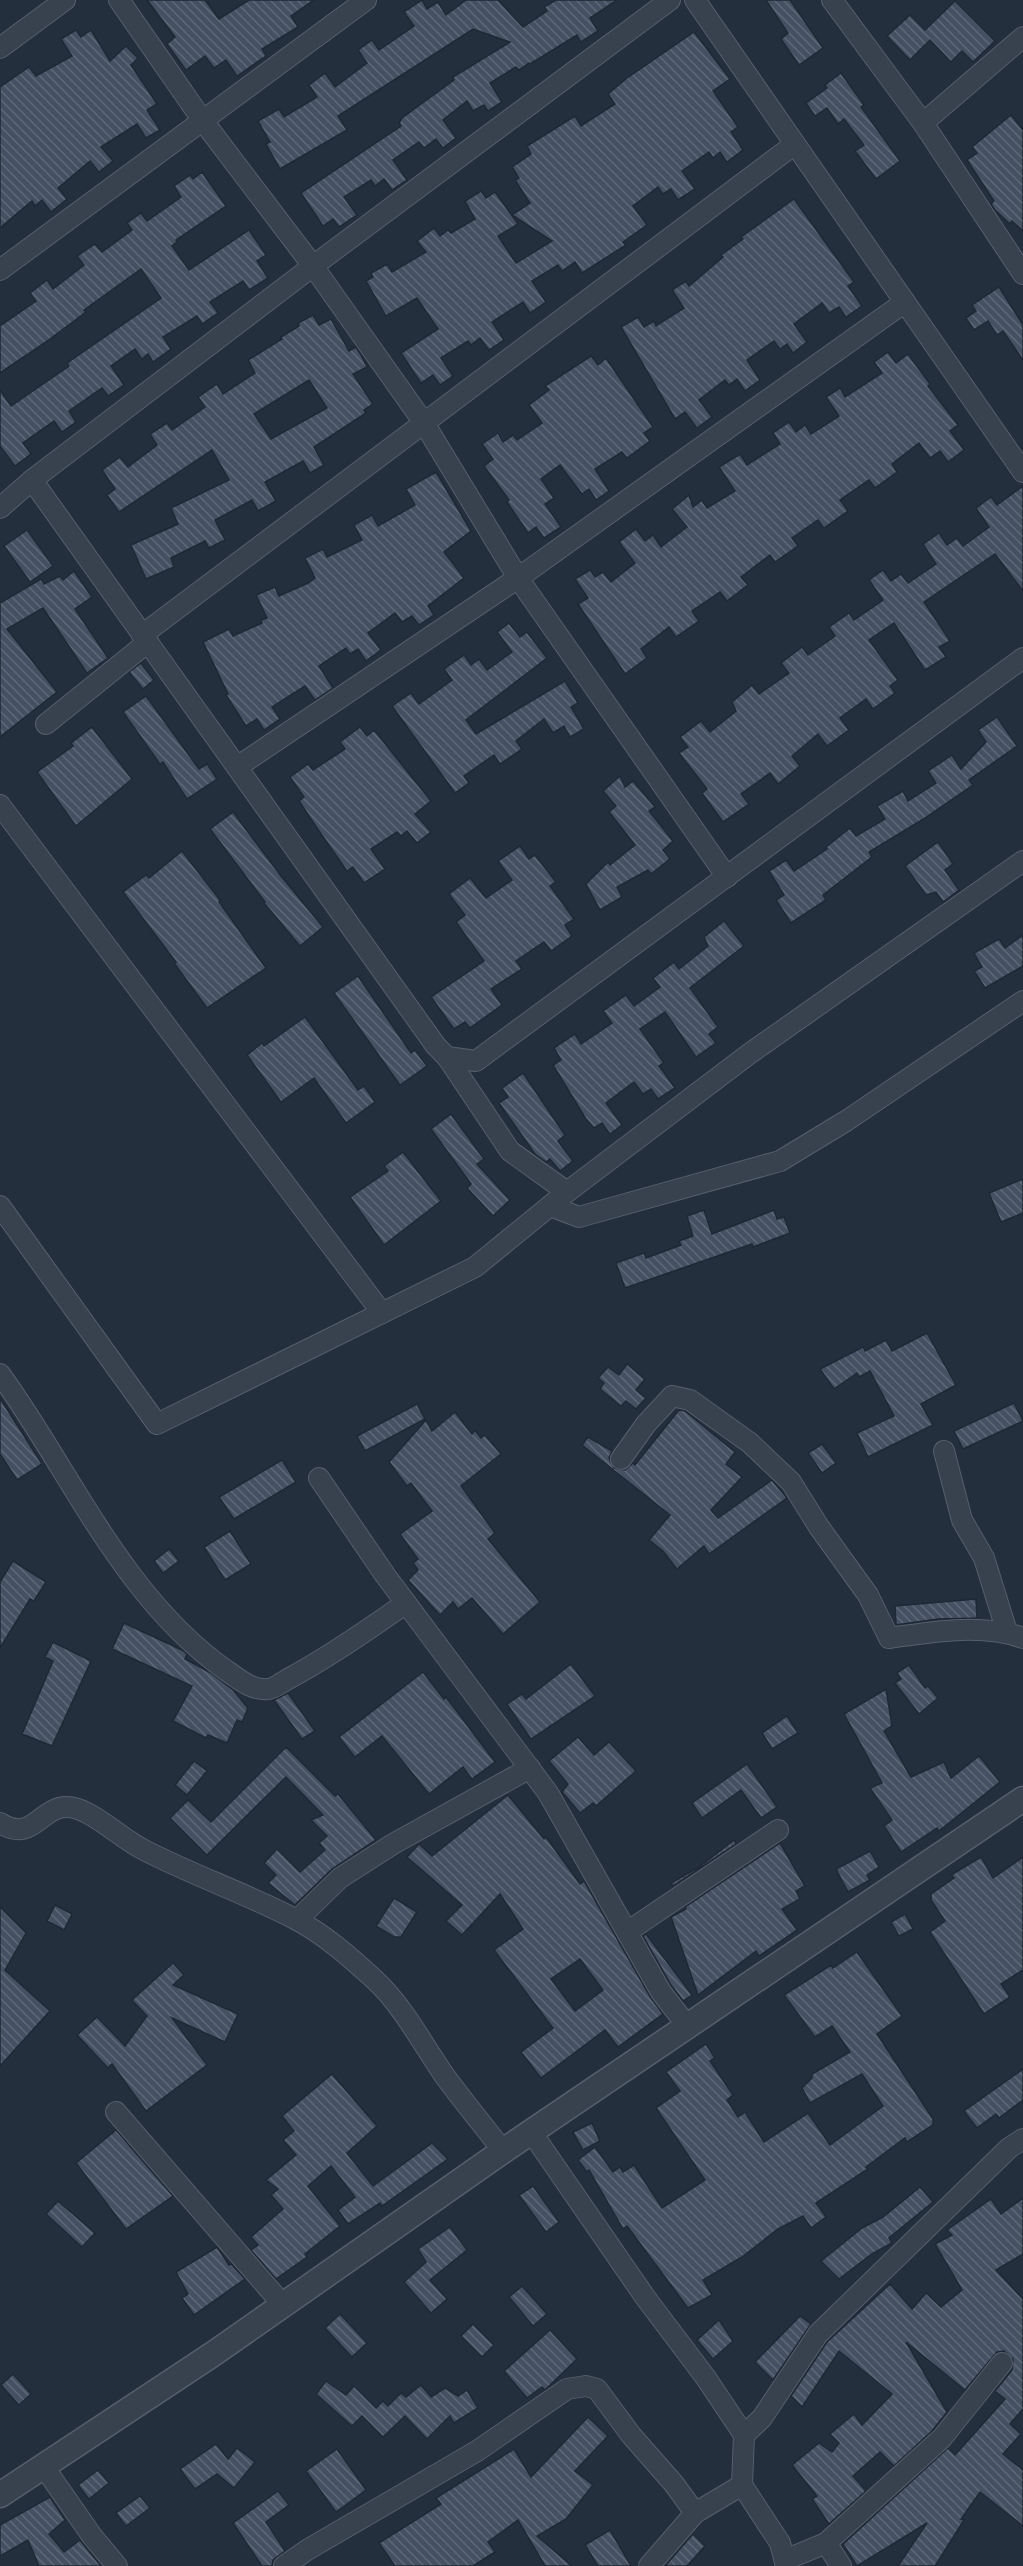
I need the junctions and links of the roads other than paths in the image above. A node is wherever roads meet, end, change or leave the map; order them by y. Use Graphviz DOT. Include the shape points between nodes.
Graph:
graph roads {
  1 [pos="65,0"];
  2 [pos="119,0"];
  3 [pos="366,0"];
  4 [pos="670,0"];
  5 [pos="695,0"];
  6 [pos="832,0"];
  7 [pos="1023,38"];
  8 [pos="0,48"];
  9 [pos="203,122"];
  10 [pos="923,123"];
  11 [pos="795,144"];
  12 [pos="313,266"];
  13 [pos="0,270"];
  14 [pos="1023,274"];
  15 [pos="905,302"];
  16 [pos="424,423"];
  17 [pos="1023,472"];
  18 [pos="32,480"];
  19 [pos="0,508"];
  20 [pos="518,578"];
  21 [pos="145,639"];
  22 [pos="1023,658"];
  23 [pos="46,724"];
  24 [pos="237,767"];
  25 [pos="0,805"];
  26 [pos="1023,861"];
  27 [pos="727,877"];
  28 [pos="1023,1001"];
  29 [pos="447,1056"];
  30 [pos="567,1192"];
  31 [pos="0,1206"];
  32 [pos="550,1206"];
  33 [pos="382,1313"];
  34 [pos="0,1374"];
  35 [pos="944,1450"];
  36 [pos="621,1459"];
  37 [pos="318,1478"];
  38 [pos="406,1603"];
  39 [pos="1015,1635"];
  40 [pos="530,1768"];
  41 [pos="1023,1799"];
  42 [pos="0,1823"];
  43 [pos="778,1830"];
  44 [pos="297,1920"];
  45 [pos="627,1932"];
  46 [pos="688,2027"];
  47 [pos="116,2112"];
  48 [pos="532,2133"];
  49 [pos="1023,2139"];
  50 [pos="503,2151"];
  51 [pos="283,2305"];
  52 [pos="1002,2363"];
  53 [pos="744,2435"];
  54 [pos="44,2467"];
  55 [pos="742,2485"];
  56 [pos="0,2496"];
  57 [pos="694,2513"];
  58 [pos="826,2543"];
  59 [pos="785,2563"];
  60 [pos="117,2566"];
  61 [pos="284,2566"];
  62 [pos="649,2566"];
  63 [pos="841,2566"];
  1 -- 8 [label="street"];
  2 -- 9 [label="street"];
  3 -- 9 [label="street"];
  4 -- 12 [label="street"];
  5 -- 11 [label="street"];
  6 -- 10 [label="street"];
  7 -- 10 [label="street"];
  9 -- 12 [label="street"];
  9 -- 13 [label="street"];
  10 -- 14 [label="street"];
  11 -- 15 [label="street"];
  11 -- 16 [label="street"];
  12 -- 16 [label="street"];
  12 -- 18 [label="street"];
  15 -- 17 [label="street"];
  15 -- 20 [label="street"];
  16 -- 20 [label="street"];
  16 -- 21 [label="street"];
  18 -- 19 [label="street"];
  18 -- 21 [label="street"];
  20 -- 24 [label="street"];
  20 -- 27 [label="street"];
  21 -- 23 [label="street"];
  21 -- 24 [label="street"];
  22 -- 27 [label="street"];
  24 -- 29 [label="street" via="436,1046"];
  25 -- 33 [label="street"];
  26 -- 30 [label="street" via="749,1054"];
  27 -- 29 [label="street" via="476,1061"];
  28 -- 32 [label="street" via="780,1161 579,1217"];
  29 -- 30 [label="street" via="510,1151"];
  30 -- 32 [label="street"];
  31 -- 33 [label="street" via="157,1424"];
  32 -- 33 [label="street" via="475,1267"];
  34 -- 38 [label="street" via="134,1580 195,1646 249,1686 268,1689 304,1670"];
  35 -- 39 [label="street" via="962,1520 984,1558"];
  36 -- 39 [label="street" via="672,1396 690,1400 750,1443 791,1482 868,1595 889,1638 945,1630"];
  37 -- 38 [label="street"];
  38 -- 40 [label="street"];
  40 -- 44 [label="street" via="340,1878"];
  40 -- 45 [label="street" via="583,1851"];
  41 -- 46 [label="street"];
  42 -- 44 [label="street" via="11,1830 23,1830 52,1809 65,1805 87,1813 145,1851"];
  43 -- 45 [label="street"];
  44 -- 50 [label="street" via="376,1981"];
  45 -- 46 [label="street"];
  46 -- 48 [label="street"];
  47 -- 51 [label="street"];
  48 -- 50 [label="street"];
  48 -- 53 [label="street"];
  49 -- 53 [label="street" via="1009,2148 818,2334 762,2418"];
  50 -- 51 [label="street"];
  51 -- 54 [label="street"];
  52 -- 58 [label="street" via="942,2438"];
  53 -- 55 [label="street"];
  54 -- 56 [label="street"];
  54 -- 60 [label="street"];
  55 -- 57 [label="street"];
  55 -- 59 [label="street" via="780,2543"];
  57 -- 61 [label="street" via="597,2390 586,2386 567,2389 477,2451"];
  57 -- 62 [label="street"];
  58 -- 59 [label="street"];
  58 -- 63 [label="street"];
}
